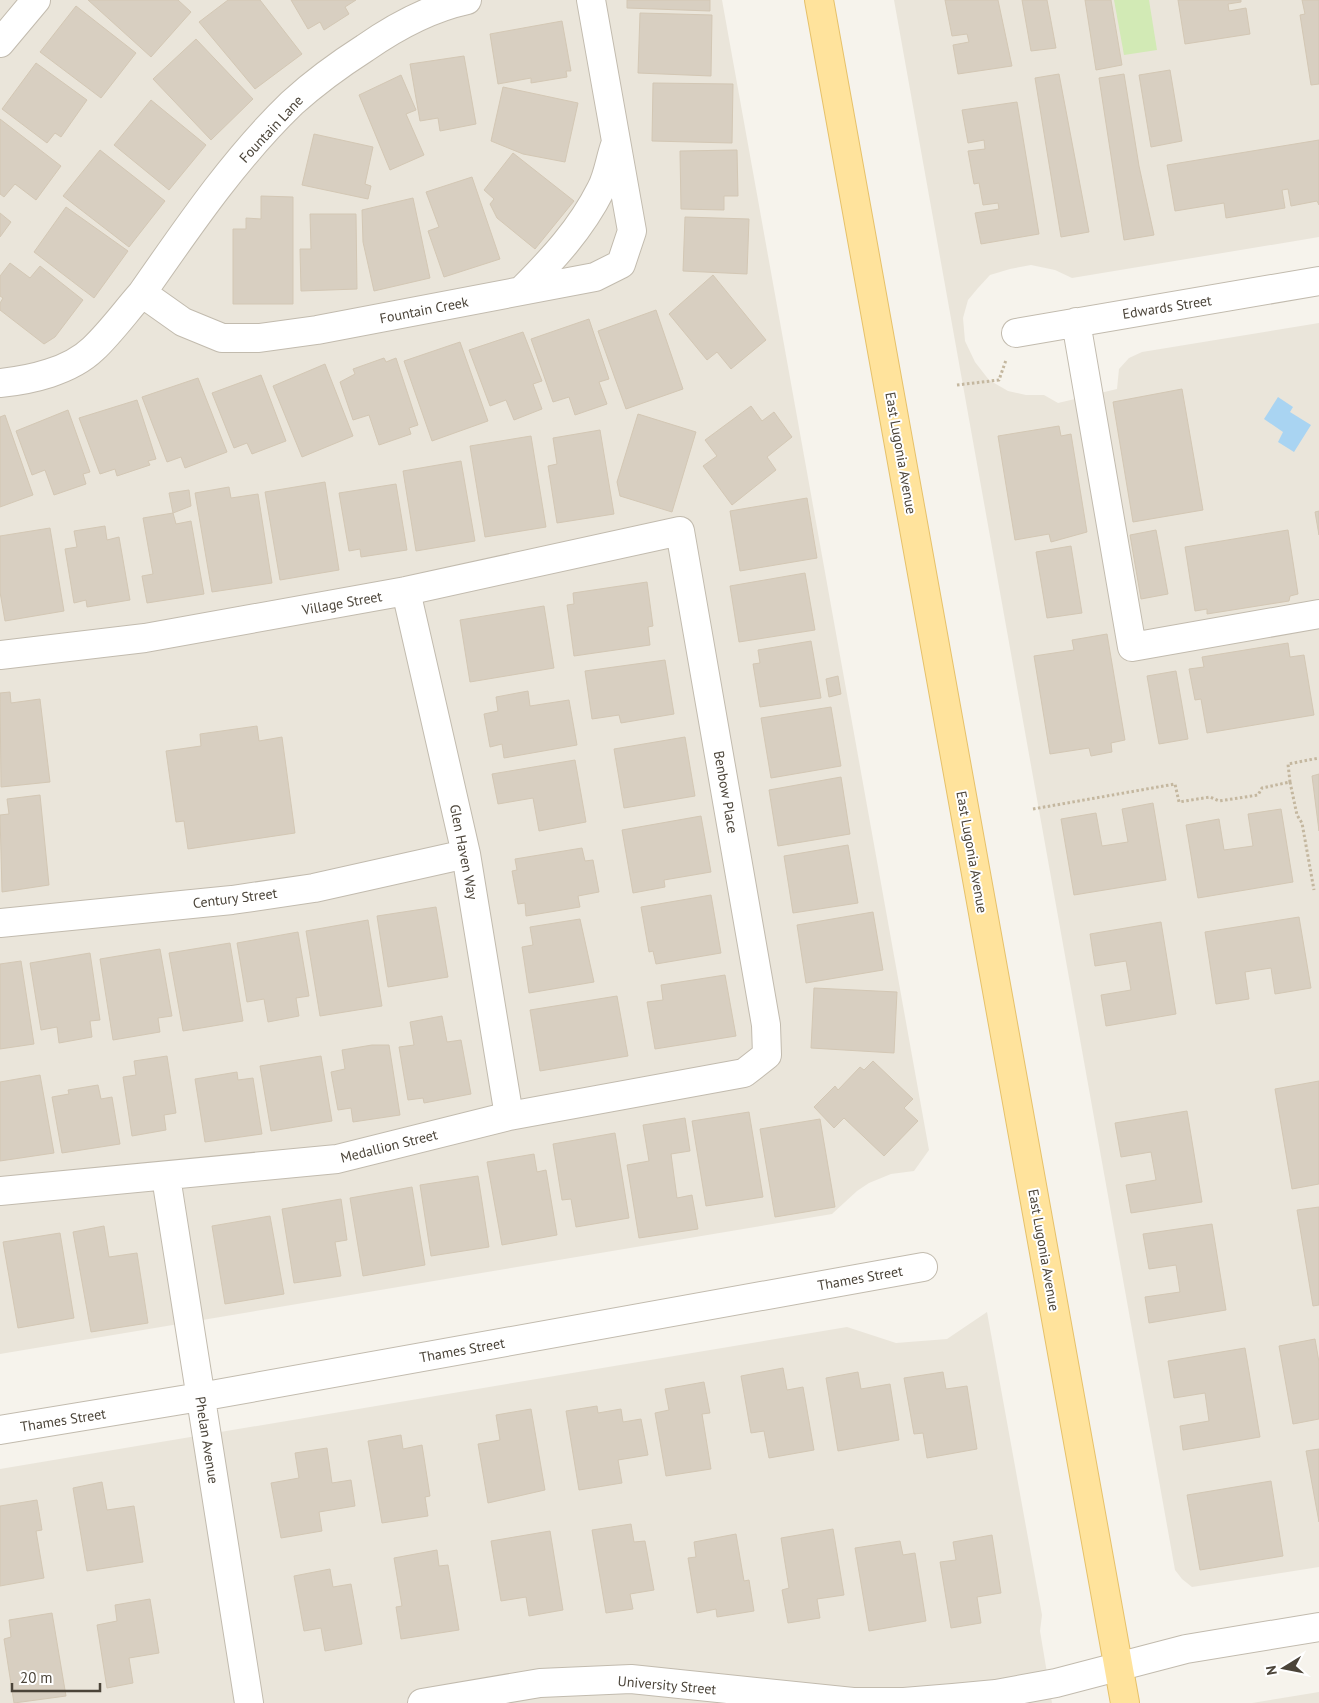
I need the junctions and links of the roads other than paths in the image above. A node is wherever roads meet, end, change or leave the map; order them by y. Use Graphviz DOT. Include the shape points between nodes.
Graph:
graph roads {
  1 [pos="36,0"];
  2 [pos="467,0"];
  3 [pos="591,0"];
  4 [pos="820,0"];
  5 [pos="0,44"];
  6 [pos="616,141"];
  7 [pos="1319,282"];
  8 [pos="521,291"];
  9 [pos="142,293"];
  10 [pos="1076,322"];
  11 [pos="1016,333"];
  12 [pos="0,384"];
  13 [pos="680,530"];
  14 [pos="406,591"];
  15 [pos="1319,614"];
  16 [pos="0,655"];
  17 [pos="466,854"];
  18 [pos="0,923"];
  19 [pos="767,1055"];
  20 [pos="509,1116"];
  21 [pos="166,1177"];
  22 [pos="0,1191"];
  23 [pos="923,1267"];
  24 [pos="200,1397"];
  25 [pos="0,1430"];
  26 [pos="1319,1627"];
  27 [pos="1118,1665"];
  28 [pos="721,1696"];
  29 [pos="249,1703"];
  30 [pos="422,1703"];
  31 [pos="1126,1703"];
  1 -- 5 [label="street"];
  2 -- 9 [label="street, Fountain Lane" via="397,26 293,102 206,202"];
  3 -- 6 [label="street, Fountain Creek"];
  4 -- 27 [label="main road, East Lugonia Avenue"];
  6 -- 8 [label="street" via="602,187 577,231"];
  6 -- 8 [label="street, Fountain Creek" via="632,231 621,264 595,277"];
  7 -- 10 [label="street, Edwards Street"];
  8 -- 9 [label="street, Fountain Creek" via="259,338 222,338 184,322"];
  9 -- 12 [label="street" via="93,350 70,366"];
  10 -- 11 [label="street, Edwards Street"];
  10 -- 15 [label="street" via="1132,647"];
  13 -- 14 [label="street, Village Street"];
  13 -- 19 [label="street, Benbow Place" via="766,1025"];
  14 -- 16 [label="street, Village Street" via="145,638"];
  14 -- 17 [label="street, Glen Haven Way"];
  17 -- 18 [label="street, Century Street" via="305,889 232,900"];
  17 -- 20 [label="street, Glen Haven Way"];
  19 -- 20 [label="street, Medallion Street" via="744,1073"];
  20 -- 21 [label="street, Medallion Street" via="337,1159"];
  21 -- 22 [label="street, Medallion Street"];
  21 -- 24 [label="street, Phelan Avenue"];
  23 -- 24 [label="street, Thames Street"];
  24 -- 25 [label="street, Thames Street"];
  24 -- 29 [label="street, Phelan Avenue"];
  26 -- 27 [label="street, University Street" via="1186,1649"];
  27 -- 28 [label="street, University Street" via="1056,1683 996,1694 904,1702"];
  27 -- 31 [label="main road, East Lugonia Avenue"];
  28 -- 30 [label="street, University Street" via="631,1679 540,1683"];
}
